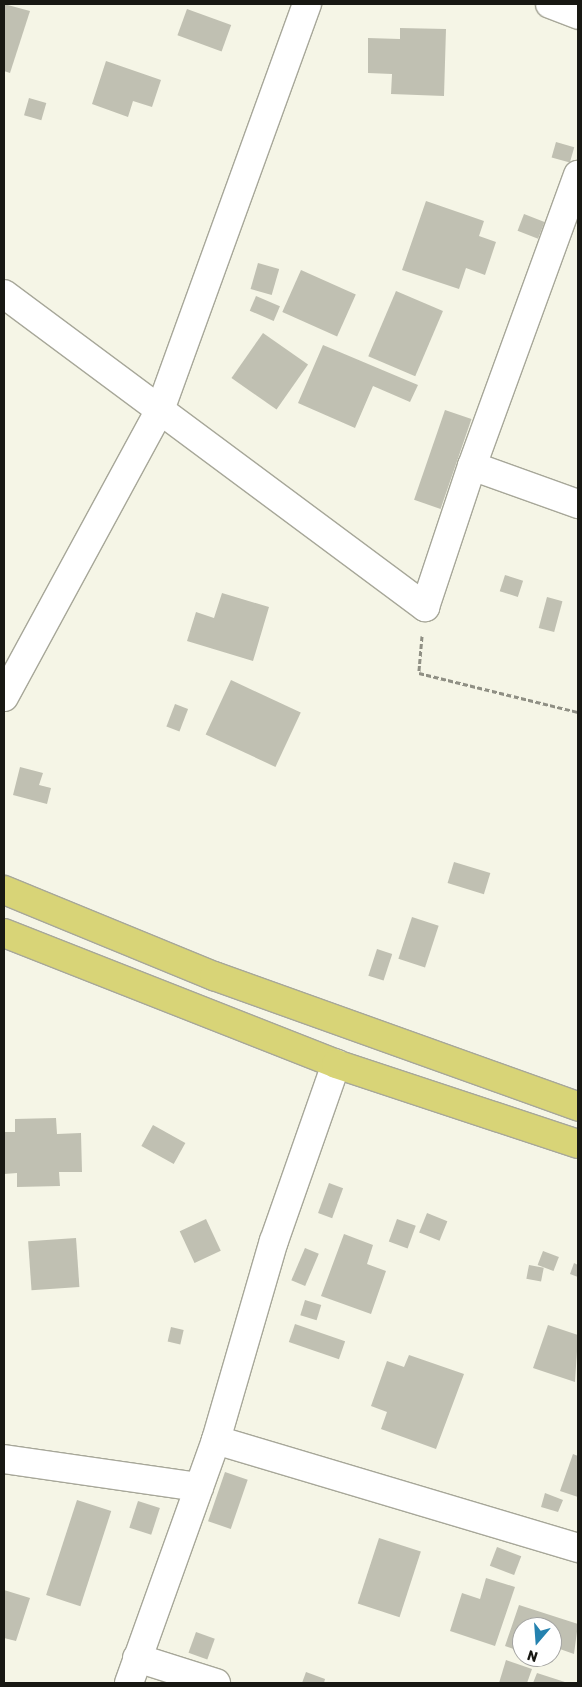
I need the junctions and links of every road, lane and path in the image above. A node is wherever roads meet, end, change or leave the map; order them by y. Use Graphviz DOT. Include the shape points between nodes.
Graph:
graph roads {
  1 [pos="307,4"];
  2 [pos="550,4"];
  3 [pos="578,15"];
  4 [pos="578,175"];
  5 [pos="4,294"];
  6 [pos="160,410"];
  7 [pos="472,466"];
  8 [pos="578,504"];
  9 [pos="425,607"];
  10 [pos="4,697"];
  11 [pos="578,712"];
  12 [pos="4,890"];
  13 [pos="4,933"];
  14 [pos="336,1064"];
  15 [pos="578,1106"];
  16 [pos="578,1144"];
  17 [pos="216,1440"];
  18 [pos="4,1459"];
  19 [pos="199,1487"];
  20 [pos="578,1548"];
  21 [pos="133,1671"];
  22 [pos="216,1683"];
  1 -- 6 [label="street"];
  2 -- 3 [label="street"];
  4 -- 7 [label="street"];
  5 -- 6 [label="street"];
  6 -- 9 [label="street"];
  6 -- 10 [label="street"];
  7 -- 8 [label="street"];
  7 -- 9 [label="street"];
  9 -- 11 [label="path" via="419,673"];
  12 -- 15 [label="highway" via="214,976"];
  13 -- 14 [label="highway"];
  14 -- 16 [label="highway"];
  14 -- 17 [label="street" via="274,1241"];
  17 -- 19 [label="street"];
  17 -- 20 [label="street"];
  18 -- 19 [label="street"];
  19 -- 21 [label="street"];
  21 -- 22 [label="street"];
}
